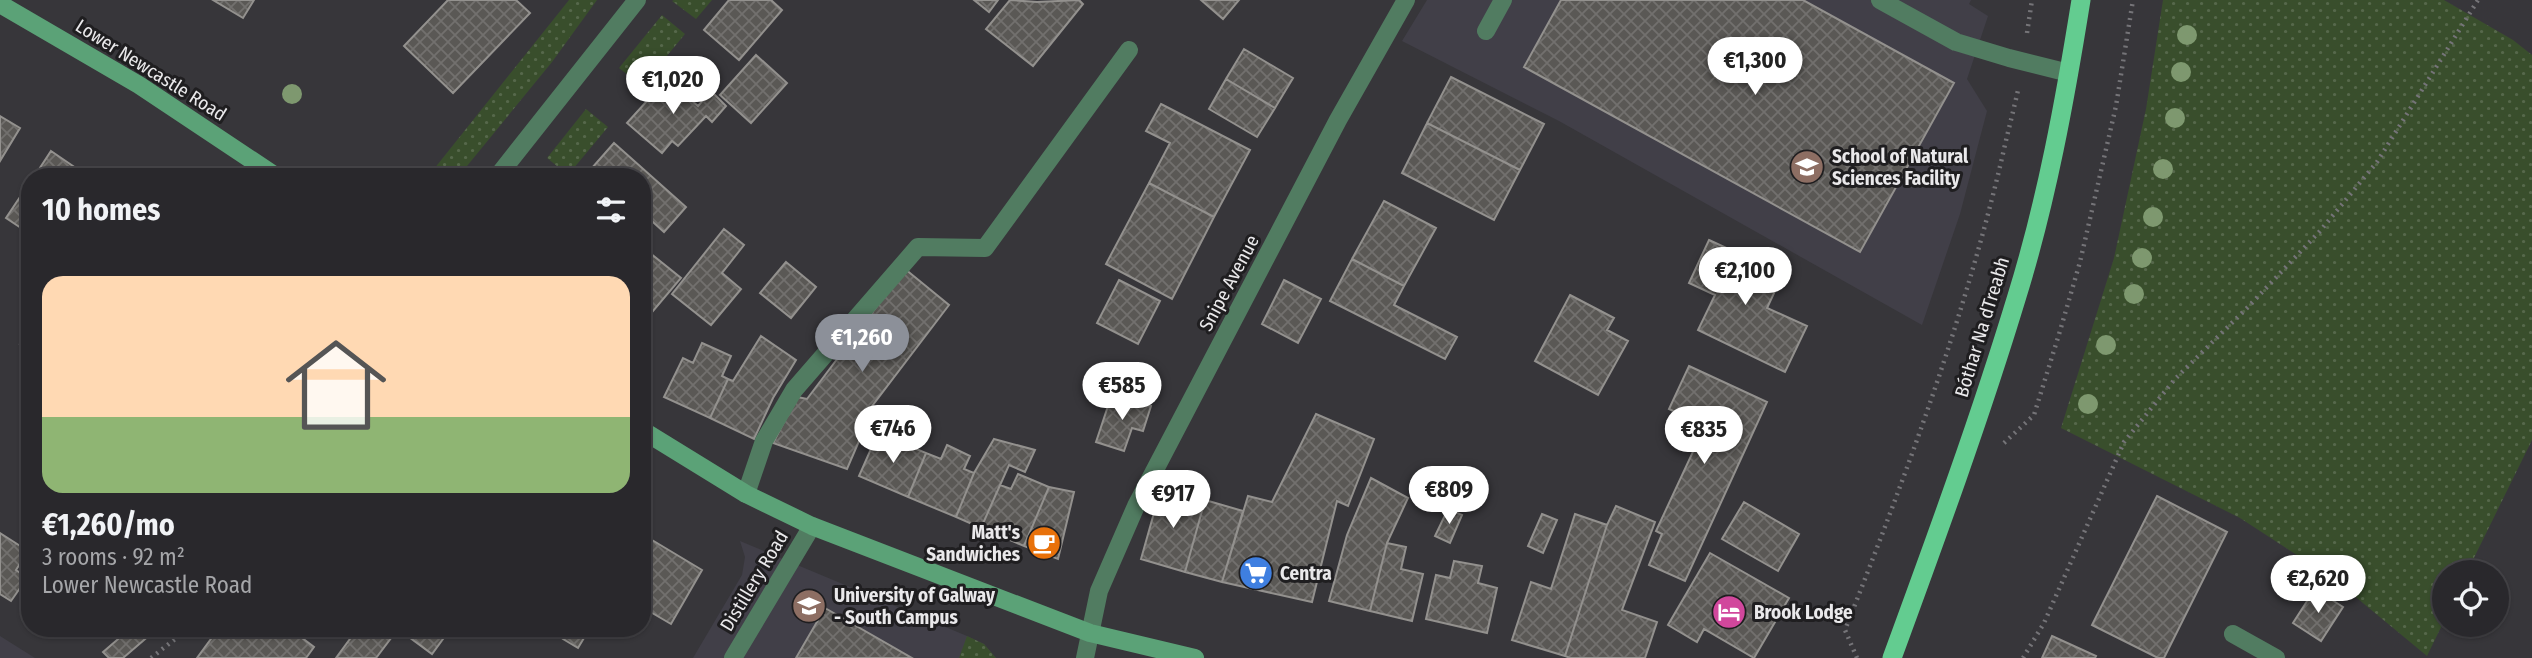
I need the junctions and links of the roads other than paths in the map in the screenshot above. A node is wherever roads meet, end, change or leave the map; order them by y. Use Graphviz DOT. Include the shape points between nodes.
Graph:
graph roads {
  1 [pos="638,0"];
  2 [pos="1406,0"];
  3 [pos="1503,0"];
  4 [pos="1880,0"];
  5 [pos="2081,0"];
  6 [pos="0,4"];
  7 [pos="1486,31"];
  8 [pos="1129,50"];
  9 [pos="2069,73"];
  10 [pos="264,168"];
  11 [pos="504,168"];
  12 [pos="651,436"];
  13 [pos="746,494"];
  14 [pos="812,526"];
  15 [pos="1090,633"];
  16 [pos="2233,634"];
  17 [pos="733,658"];
  18 [pos="1085,658"];
  19 [pos="1195,658"];
  20 [pos="1892,658"];
  21 [pos="2276,658"];
  1 -- 11 [label="street"];
  2 -- 15 [label="street, Snipe Avenue" via="1136,506 1099,590"];
  3 -- 7 [label="street"];
  4 -- 9 [label="street" via="1956,42"];
  5 -- 9 [label="highway, Bóthar Na dTreabh"];
  6 -- 10 [label="main road, Lower Newcastle Road" via="139,85"];
  8 -- 13 [label="street" via="985,248 918,247 794,390 764,441"];
  9 -- 20 [label="highway, Bóthar Na dTreabh" via="2018,295 1954,491"];
  12 -- 13 [label="main road"];
  13 -- 14 [label="main road"];
  14 -- 15 [label="main road"];
  14 -- 17 [label="street, Distillery Road"];
  15 -- 18 [label="street, Snipe Avenue"];
  15 -- 19 [label="main road"];
  16 -- 21 [label="street"];
}
